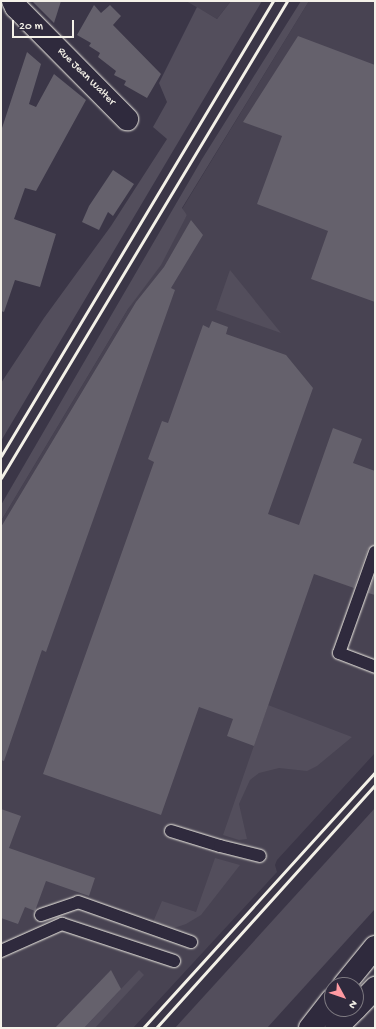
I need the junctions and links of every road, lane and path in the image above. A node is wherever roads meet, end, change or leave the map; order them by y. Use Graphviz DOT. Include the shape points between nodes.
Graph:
graph roads {
  1 [pos="13,1"];
  2 [pos="127,119"];
  3 [pos="375,552"];
  4 [pos="375,667"];
  5 [pos="171,831"];
  6 [pos="260,856"];
  7 [pos="41,915"];
  8 [pos="191,942"];
  9 [pos="375,947"];
  10 [pos="1,951"];
  11 [pos="174,960"];
  12 [pos="351,977"];
  13 [pos="375,988"];
  14 [pos="364,999"];
  15 [pos="324,1010"];
  16 [pos="346,1017"];
  17 [pos="310,1028"];
  18 [pos="336,1028"];
  1 -- 2 [label="main road, Rue Jean Walter" via="16,8"];
  3 -- 4 [label="lane" via="339,653"];
  5 -- 6 [label="lane"];
  7 -- 8 [label="lane" via="78,902"];
  9 -- 12 [label="main road"];
  10 -- 11 [label="lane" via="62,924"];
  13 -- 14 [label="main road"];
  15 -- 17 [label="main road"];
  16 -- 18 [label="main road"];
}
